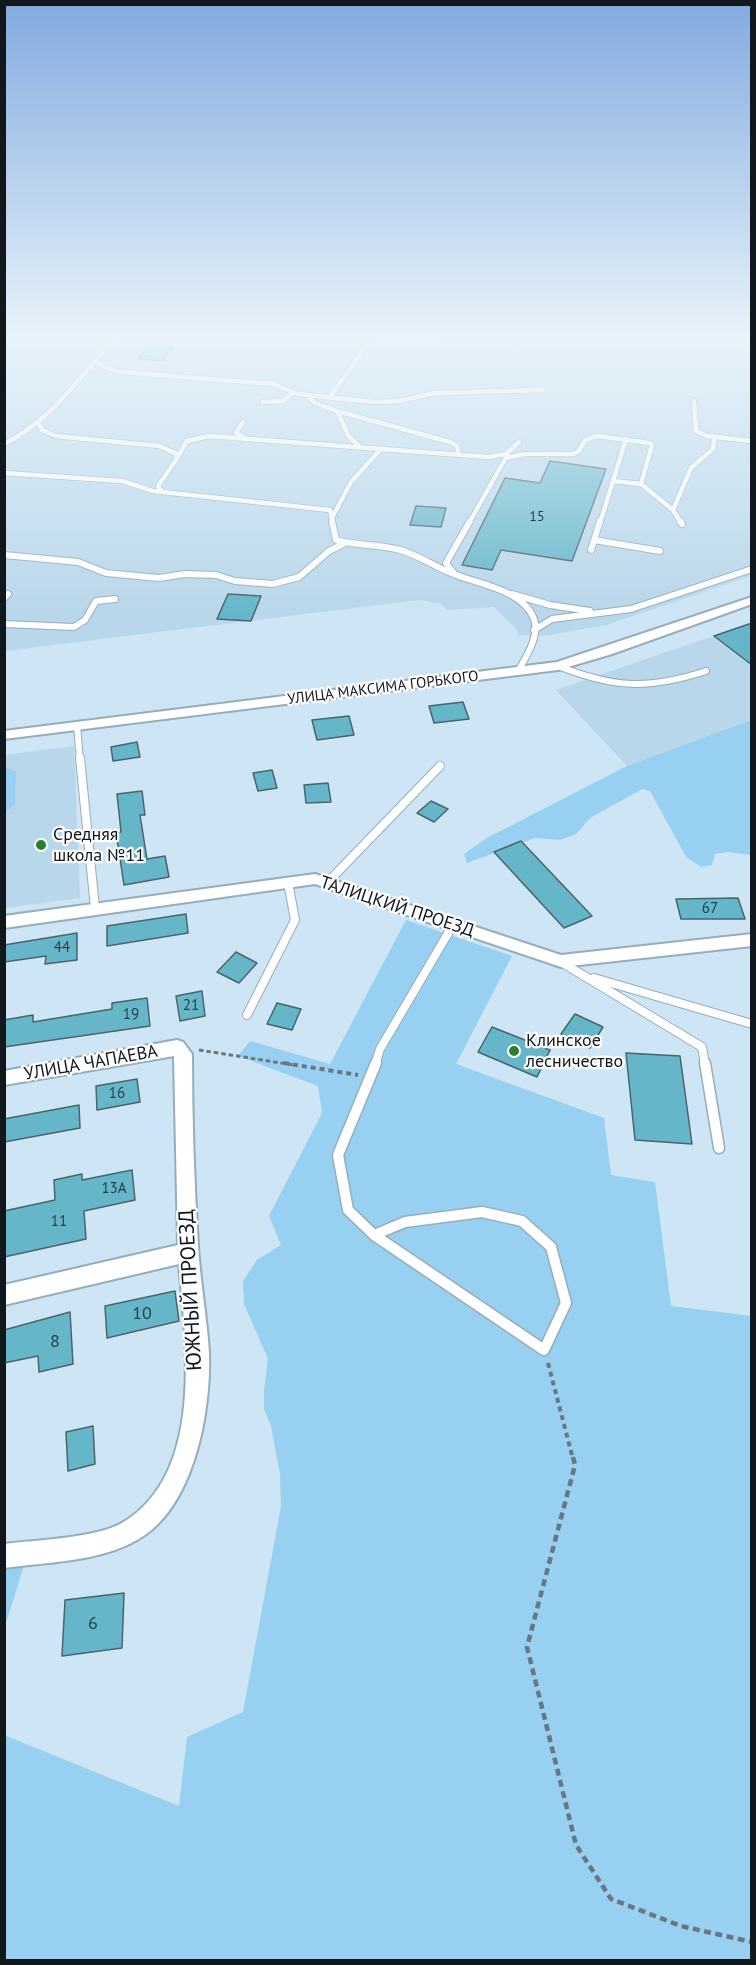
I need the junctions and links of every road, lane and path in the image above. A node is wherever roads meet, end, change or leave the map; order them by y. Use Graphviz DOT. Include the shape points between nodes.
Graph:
graph roads {
  1 [pos="237,429"];
  2 [pos="32,430"];
  3 [pos="42,430"];
  4 [pos="235,430"];
  5 [pos="346,430"];
  6 [pos="405,430"];
  7 [pos="696,430"];
  8 [pos="213,436"];
  9 [pos="714,438"];
  10 [pos="248,439"];
  11 [pos="626,439"];
  12 [pos="752,441"];
  13 [pos="519,442"];
  14 [pos="4,444"];
  15 [pos="381,449"];
  16 [pos="510,451"];
  17 [pos="364,455"];
  18 [pos="459,455"];
  19 [pos="478,456"];
  20 [pos="506,458"];
  21 [pos="176,460"];
  22 [pos="499,471"];
  23 [pos="4,473"];
  24 [pos="613,480"];
  25 [pos="641,484"];
  26 [pos="162,492"];
  27 [pos="673,510"];
  28 [pos="333,516"];
  29 [pos="682,524"];
  30 [pos="594,540"];
  31 [pos="345,543"];
  32 [pos="591,550"];
  33 [pos="660,551"];
  34 [pos="4,555"];
  35 [pos="752,569"];
  36 [pos="456,574"];
  37 [pos="498,590"];
  38 [pos="115,599"];
  39 [pos="752,600"];
  40 [pos="631,609"];
  41 [pos="4,624"];
  42 [pos="534,630"];
  43 [pos="558,666"];
  44 [pos="518,671"];
  45 [pos="706,671"];
  46 [pos="76,726"];
  47 [pos="4,735"];
  48 [pos="440,766"];
  49 [pos="288,882"];
  50 [pos="327,883"];
  51 [pos="94,908"];
  52 [pos="4,922"];
  53 [pos="453,926"];
  54 [pos="752,940"];
  55 [pos="561,961"];
  56 [pos="582,974"];
  57 [pos="247,1015"];
  58 [pos="752,1024"];
  59 [pos="177,1047"];
  60 [pos="372,1077"];
  61 [pos="4,1078"];
  62 [pos="719,1148"];
  63 [pos="374,1235"];
  64 [pos="188,1252"];
  65 [pos="4,1295"];
  66 [pos="544,1350"];
  67 [pos="4,1556"];
  68 [pos="752,1942"];
  1 -- 10 [label="lane" via="238,435"];
  2 -- 14 [label="lane"];
  3 -- 21 [label="lane" via="56,436 166,447 177,454"];
  4 -- 8 [label="lane"];
  5 -- 17 [label="lane"];
  6 -- 18 [label="lane" via="450,442"];
  7 -- 9 [label="lane"];
  8 -- 10 [label="lane"];
  8 -- 21 [label="lane" via="187,441"];
  9 -- 12 [label="lane"];
  9 -- 27 [label="lane" via="713,449 685,477"];
  10 -- 17 [label="lane" via="345,446"];
  11 -- 20 [label="lane" via="589,437 579,452 572,454 533,452"];
  11 -- 24 [label="lane"];
  11 -- 25 [label="lane" via="652,446"];
  13 -- 16 [label="lane"];
  15 -- 17 [label="lane"];
  15 -- 17 [label="lane"];
  15 -- 18 [label="lane"];
  16 -- 19 [label="lane"];
  16 -- 20 [label="lane"];
  17 -- 28 [label="lane"];
  18 -- 19 [label="lane"];
  19 -- 22 [label="lane" via="492,462"];
  20 -- 22 [label="lane"];
  21 -- 26 [label="lane" via="158,486"];
  22 -- 36 [label="lane" via="446,563"];
  23 -- 26 [label="lane" via="122,481"];
  24 -- 25 [label="lane"];
  24 -- 30 [label="lane"];
  25 -- 27 [label="lane"];
  26 -- 28 [label="lane" via="318,507 330,510"];
  27 -- 29 [label="lane"];
  28 -- 31 [label="lane" via="333,535"];
  30 -- 32 [label="lane"];
  30 -- 33 [label="lane"];
  31 -- 34 [label="lane" via="329,551 299,577 273,584 216,575 185,573 159,578 106,573 78,562"];
  31 -- 36 [label="lane" via="398,549"];
  35 -- 40 [label="lane"];
  36 -- 37 [label="lane"];
  37 -- 40 [label="lane" via="568,608"];
  37 -- 42 [label="lane" via="529,611"];
  38 -- 41 [label="lane" via="96,601 85,620 74,627"];
  39 -- 43 [label="street, УЛИЦА МАКСИМА ГОРЬКОГО"];
  40 -- 42 [label="lane" via="552,619"];
  42 -- 44 [label="lane"];
  43 -- 44 [label="street, УЛИЦА МАКСИМА ГОРЬКОГО"];
  43 -- 45 [label="lane" via="615,684 640,687 670,684"];
  44 -- 46 [label="street, УЛИЦА МАКСИМА ГОРЬКОГО"];
  46 -- 47 [label="street, УЛИЦА МАКСИМА ГОРЬКОГО"];
  46 -- 51 [label="lane"];
  48 -- 50 [label="lane"];
  49 -- 50 [label="street, ТАЛИЦКИЙ ПРОЕЗД" via="315,879"];
  49 -- 51 [label="street, ТАЛИЦКИЙ ПРОЕЗД"];
  49 -- 57 [label="lane" via="295,920"];
  50 -- 53 [label="street, ТАЛИЦКИЙ ПРОЕЗД"];
  51 -- 52 [label="street, ТАЛИЦКИЙ ПРОЕЗД"];
  53 -- 55 [label="street, ТАЛИЦКИЙ ПРОЕЗД"];
  53 -- 60 [label="lane" via="380,1049"];
  54 -- 55 [label="street, ТАЛИЦКИЙ ПРОЕЗД"];
  55 -- 56 [label="lane"];
  56 -- 58 [label="lane"];
  56 -- 62 [label="lane" via="702,1047"];
  59 -- 60 [label="path"];
  59 -- 61 [label="street, УЛИЦА ЧАПАЕВА"];
  59 -- 64 [label="street, ЮЖНЫЙ ПРОЕЗД" via="183,1054"];
  60 -- 63 [label="lane" via="338,1155 348,1210"];
  63 -- 66 [label="lane"];
  63 -- 66 [label="lane" via="405,1222 482,1212 522,1221 551,1247 566,1304"];
  64 -- 65 [label="street"];
  64 -- 67 [label="street, ЮЖНЫЙ ПРОЕЗД" via="198,1370 191,1426 166,1496 130,1531 108,1539"];
  66 -- 68 [label="path" via="575,1465 527,1647 576,1845 611,1899 681,1926"];
}
